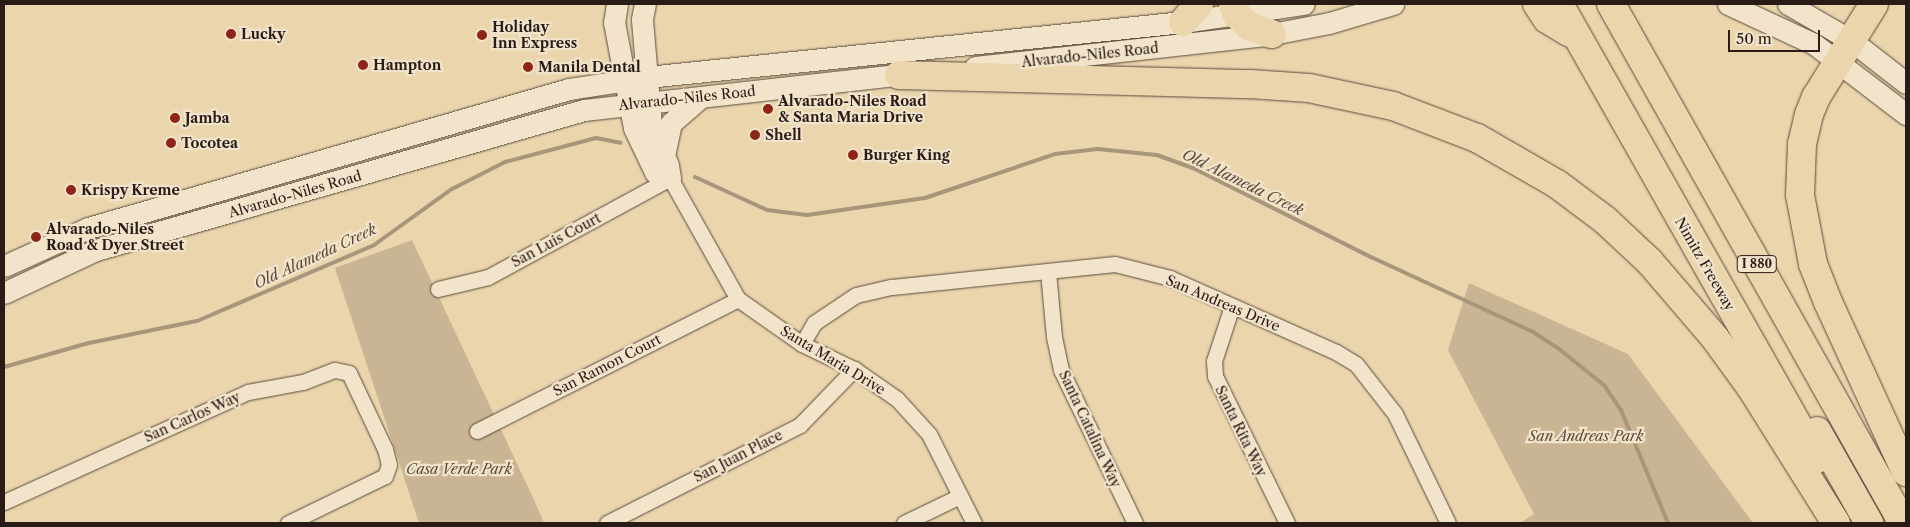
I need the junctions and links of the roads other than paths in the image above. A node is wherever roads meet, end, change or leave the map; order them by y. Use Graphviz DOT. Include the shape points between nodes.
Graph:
graph roads {
  1 [pos="617,4"];
  2 [pos="645,4"];
  3 [pos="1304,4"];
  4 [pos="1393,4"];
  5 [pos="1537,4"];
  6 [pos="1560,4"];
  7 [pos="1611,4"];
  8 [pos="1728,4"];
  9 [pos="1788,4"];
  10 [pos="1874,4"];
  11 [pos="1235,9"];
  12 [pos="1191,13"];
  13 [pos="1272,34"];
  14 [pos="1579,38"];
  15 [pos="1846,51"];
  16 [pos="899,75"];
  17 [pos="1600,76"];
  18 [pos="648,77"];
  19 [pos="625,80"];
  20 [pos="1906,83"];
  21 [pos="700,98"];
  22 [pos="639,103"];
  23 [pos="1906,114"];
  24 [pos="664,156"];
  25 [pos="670,178"];
  26 [pos="36,250"];
  27 [pos="4,256"];
  28 [pos="4,266"];
  29 [pos="1048,272"];
  30 [pos="438,289"];
  31 [pos="4,293"];
  32 [pos="738,299"];
  33 [pos="1232,306"];
  34 [pos="802,344"];
  35 [pos="854,369"];
  36 [pos="477,431"];
  37 [pos="1906,472"];
  38 [pos="960,496"];
  39 [pos="4,502"];
  40 [pos="288,523"];
  41 [pos="607,523"];
  42 [pos="904,523"];
  43 [pos="974,523"];
  44 [pos="1135,523"];
  45 [pos="1287,523"];
  46 [pos="1448,523"];
  47 [pos="1836,523"];
  48 [pos="1853,523"];
  49 [pos="1870,523"];
  50 [pos="1904,523"];
  1 -- 19 [label="main road, Santa Maria Drive" via="614,22"];
  2 -- 18 [label="main road, Santa Maria Drive" via="642,19"];
  3 -- 11 [label="main road, Alvarado-Niles Road"];
  4 -- 13 [label="main road, Alvarado-Niles Road" via="1329,23"];
  5 -- 14 [label="highway" via="1547,19"];
  6 -- 14 [label="highway, Nimitz Freeway / I 880"];
  7 -- 50 [label="highway, I 880"];
  8 -- 15 [label="main road"];
  9 -- 15 [label="main road"];
  10 -- 15 [label="highway"];
  11 -- 12 [label="main road, Alvarado-Niles Road"];
  11 -- 13 [label="highway" via="1250,27"];
  12 -- 18 [label="main road, Alvarado-Niles Road"];
  13 -- 16 [label="main road, Alvarado-Niles Road"];
  14 -- 17 [label="highway, Nimitz Freeway / I 880"];
  15 -- 20 [label="main road"];
  15 -- 23 [label="main road"];
  15 -- 37 [label="highway" via="1816,97 1805,129 1799,176 1802,218 1813,264 1828,302"];
  16 -- 21 [label="main road, Alvarado-Niles Road"];
  16 -- 47 [label="highway" via="1309,88 1393,106 1477,138 1564,188 1650,262 1715,338"];
  17 -- 48 [label="highway, Nimitz Freeway / I 880"];
  17 -- 49 [label="highway, I 880" via="1625,92"];
  18 -- 19 [label="main road, Alvarado-Niles Road"];
  18 -- 22 [label="main road, Santa Maria Drive"];
  19 -- 22 [label="main road, Santa Maria Drive"];
  19 -- 26 [label="main road, Alvarado-Niles Road" via="568,89 88,228"];
  21 -- 22 [label="main road, Alvarado-Niles Road"];
  21 -- 24 [label="main road" via="671,122"];
  22 -- 24 [label="main road, Santa Maria Drive"];
  22 -- 25 [label="main road, Santa Maria Drive" via="634,128 656,172"];
  22 -- 31 [label="main road, Alvarado-Niles Road" via="584,110 525,125 366,175 96,250"];
  24 -- 25 [label="main road, Santa Maria Drive"];
  25 -- 30 [label="street, San Luis Court" via="488,277"];
  25 -- 32 [label="street, Santa Maria Drive"];
  26 -- 27 [label="main road"];
  26 -- 28 [label="main road, Alvarado-Niles Road"];
  29 -- 33 [label="street, San Andreas Drive" via="1115,264 1170,278"];
  29 -- 34 [label="street, San Andreas Drive" via="892,287 856,295 814,323"];
  29 -- 44 [label="street, Santa Catalina Way" via="1054,337 1061,370"];
  32 -- 34 [label="street, Santa Maria Drive"];
  32 -- 36 [label="street, San Ramon Court"];
  33 -- 45 [label="street, Santa Rita Way" via="1214,362 1215,376"];
  33 -- 46 [label="street, San Andreas Drive" via="1356,364 1395,414"];
  34 -- 35 [label="street, Santa Maria Drive"];
  35 -- 38 [label="street, Santa Maria Drive" via="897,398 929,434"];
  35 -- 41 [label="street, San Juan Place" via="800,425"];
  38 -- 42 [label="street"];
  38 -- 43 [label="street, Santa Maria Drive"];
  39 -- 40 [label="street, San Carlos Way" via="248,392 303,382 335,370 349,373 386,449 389,465 385,476"];
}
